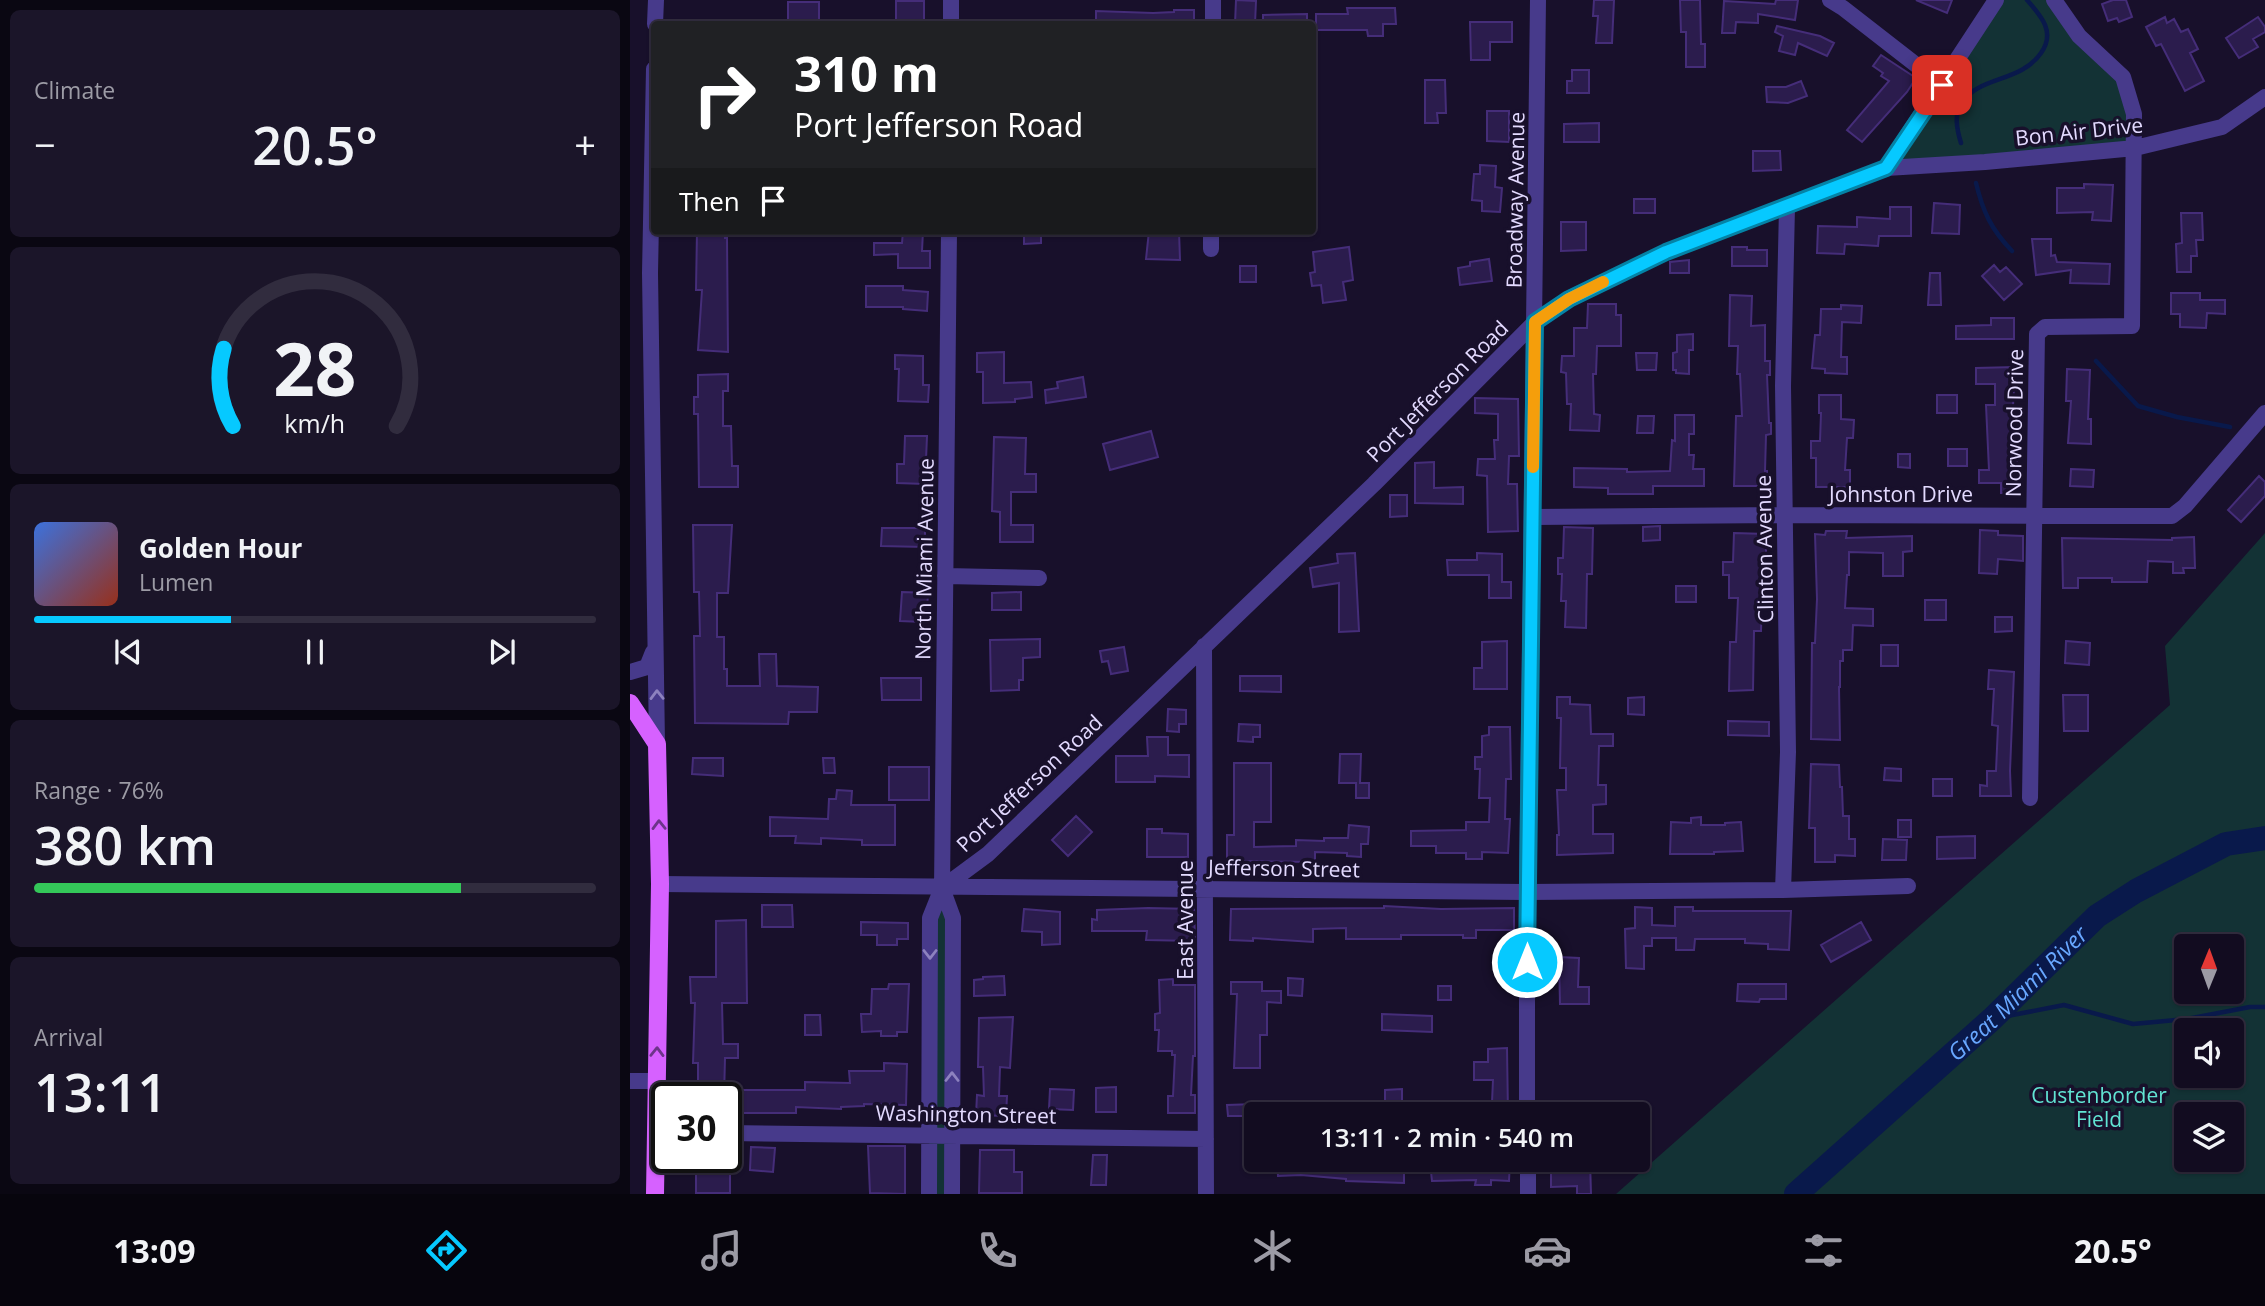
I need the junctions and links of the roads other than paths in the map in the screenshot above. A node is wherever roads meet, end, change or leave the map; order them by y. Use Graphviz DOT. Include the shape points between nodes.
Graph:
graph roads {
  1 [pos="656,0"];
  2 [pos="951,0"];
  3 [pos="1213,0"];
  4 [pos="1538,0"];
  5 [pos="1830,0"];
  6 [pos="1996,0"];
  7 [pos="2054,0"];
  8 [pos="656,21"];
  9 [pos="951,21"];
  10 [pos="1213,21"];
  11 [pos="1942,85"];
  12 [pos="2265,97"];
  13 [pos="2135,148"];
  14 [pos="1886,168"];
  15 [pos="1787,207"];
  16 [pos="651,222"];
  17 [pos="949,235"];
  18 [pos="1211,235"];
  19 [pos="1211,249"];
  20 [pos="1535,322"];
  21 [pos="2265,413"];
  22 [pos="1784,515"];
  23 [pos="2034,515"];
  24 [pos="1532,517"];
  25 [pos="945,576"];
  26 [pos="1038,578"];
  27 [pos="655,646"];
  28 [pos="1204,646"];
  29 [pos="630,672"];
  30 [pos="630,703"];
  31 [pos="657,744"];
  32 [pos="2030,798"];
  33 [pos="660,884"];
  34 [pos="1908,886"];
  35 [pos="942,888"];
  36 [pos="1205,888"];
  37 [pos="1783,890"];
  38 [pos="1527,892"];
  39 [pos="630,1081"];
  40 [pos="656,1081"];
  41 [pos="1528,1102"];
  42 [pos="742,1133"];
  43 [pos="929,1134"];
  44 [pos="952,1134"];
  45 [pos="1206,1139"];
  46 [pos="1528,1172"];
  47 [pos="657,1173"];
  48 [pos="655,1194"];
  49 [pos="929,1194"];
  50 [pos="952,1194"];
  51 [pos="1206,1194"];
  52 [pos="1528,1194"];
  1 -- 8 [label="street"];
  2 -- 9 [label="street"];
  3 -- 10 [label="street"];
  4 -- 20 [label="street, Broadway Avenue"];
  5 -- 11 [label="street"];
  6 -- 11 [label="street"];
  7 -- 13 [label="street, Norwood Drive" via="2079,36 2123,78 2134,114"];
  11 -- 14 [label="street"];
  12 -- 13 [label="street, Bon Air Drive" via="2222,127"];
  13 -- 14 [label="street, Bon Air Drive"];
  13 -- 23 [label="street, Norwood Drive" via="2133,326 2045,327 2037,334"];
  14 -- 15 [label="street, Port Jefferson Road"];
  15 -- 20 [label="street, Port Jefferson Road" via="1666,252 1569,299"];
  15 -- 22 [label="street, Clinton Avenue"];
  16 -- 27 [label="street"];
  17 -- 25 [label="street, North Miami Avenue"];
  18 -- 19 [label="street"];
  20 -- 24 [label="street, Broadway Avenue"];
  20 -- 28 [label="street, Port Jefferson Road"];
  21 -- 23 [label="street, Johnston Drive" via="2172,516"];
  22 -- 23 [label="street, Johnston Drive"];
  22 -- 24 [label="street, Johnston Drive"];
  22 -- 37 [label="street, Clinton Avenue" via="1788,752"];
  23 -- 32 [label="street, Norwood Drive"];
  24 -- 38 [label="street, Broadway Avenue"];
  25 -- 26 [label="street"];
  25 -- 35 [label="street, North Miami Avenue"];
  27 -- 29 [label="street" via="648,667"];
  31 -- 27 [label="street, one-way"];
  28 -- 35 [label="street, Port Jefferson Road" via="988,854"];
  28 -- 36 [label="street, East Avenue"];
  30 -- 31 [label="main road"];
  33 -- 31 [label="main road, one-way"];
  33 -- 35 [label="street, Jefferson Street"];
  40 -- 33 [label="main road, one-way"];
  34 -- 37 [label="street, Jefferson Street"];
  35 -- 36 [label="street, Jefferson Street"];
  35 -- 43 [label="street, North Miami Avenue, one-way" via="930,918"];
  44 -- 35 [label="street, North Miami Avenue, one-way" via="953,918"];
  36 -- 38 [label="street, Jefferson Street"];
  36 -- 45 [label="street, East Avenue"];
  37 -- 38 [label="street, Jefferson Street"];
  38 -- 41 [label="street, Broadway Avenue"];
  39 -- 40 [label="street"];
  42 -- 43 [label="street, Washington Street"];
  43 -- 44 [label="street, Washington Street"];
  43 -- 49 [label="street, North Miami Avenue"];
  44 -- 45 [label="street, Washington Street"];
  44 -- 50 [label="street, North Miami Avenue"];
  45 -- 51 [label="street, East Avenue"];
  46 -- 52 [label="street"];
  47 -- 48 [label="main road"];
}
